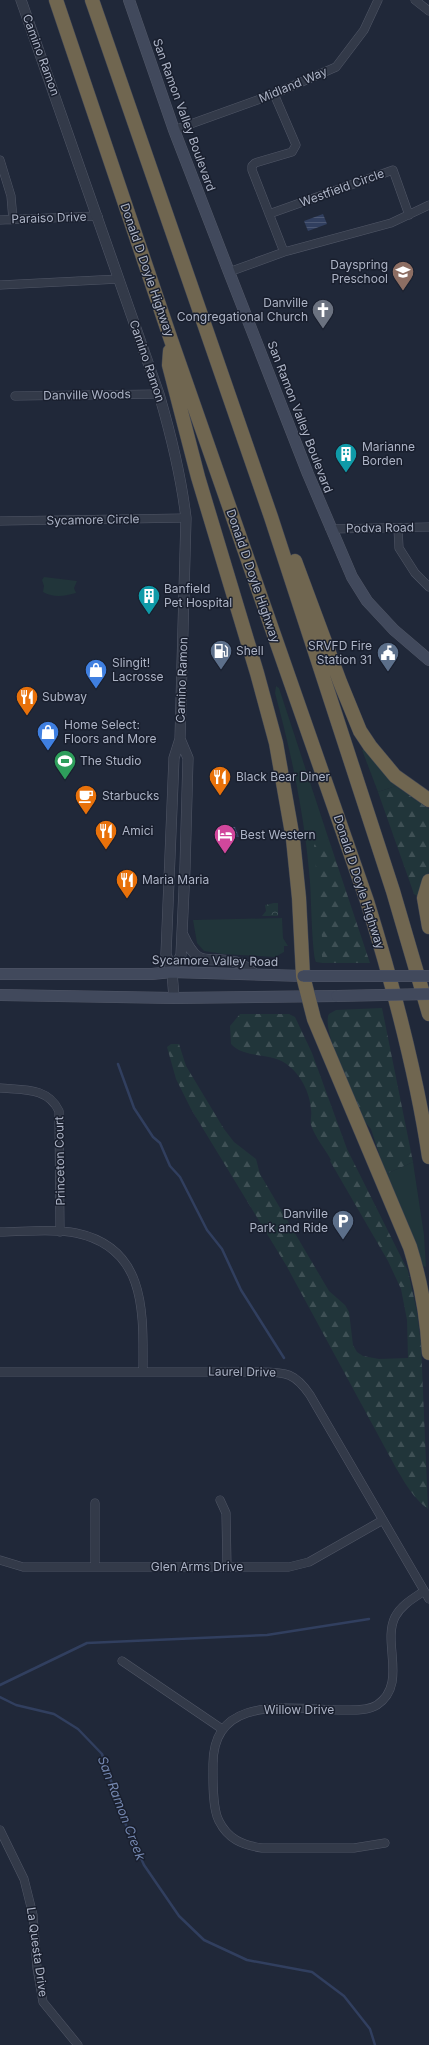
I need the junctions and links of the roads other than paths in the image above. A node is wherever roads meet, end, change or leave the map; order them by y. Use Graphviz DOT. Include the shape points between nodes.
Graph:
graph roads {
  1 [pos="21,0"];
  2 [pos="56,0"];
  3 [pos="92,0"];
  4 [pos="129,0"];
  5 [pos="378,0"];
  6 [pos="415,0"];
  7 [pos="429,11"];
  8 [pos="274,94"];
  9 [pos="174,130"];
  10 [pos="0,160"];
  11 [pos="429,206"];
  12 [pos="269,214"];
  13 [pos="409,215"];
  14 [pos="98,216"];
  15 [pos="0,220"];
  16 [pos="13,220"];
  17 [pos="284,252"];
  18 [pos="229,272"];
  19 [pos="119,279"];
  20 [pos="0,285"];
  21 [pos="170,340"];
  22 [pos="159,394"];
  23 [pos="15,396"];
  24 [pos="271,517"];
  25 [pos="186,518"];
  26 [pos="0,521"];
  27 [pos="429,527"];
  28 [pos="398,528"];
  29 [pos="330,529"];
  30 [pos="429,587"];
  31 [pos="429,660"];
  32 [pos="180,739"];
  33 [pos="429,800"];
  34 [pos="429,881"];
  35 [pos="429,927"];
  36 [pos="182,932"];
  37 [pos="172,972"];
  38 [pos="0,974"];
  39 [pos="255,974"];
  40 [pos="303,976"];
  41 [pos="429,976"];
  42 [pos="429,994"];
  43 [pos="0,996"];
  44 [pos="309,996"];
  45 [pos="174,998"];
  46 [pos="429,1014"];
  47 [pos="0,1088"];
  48 [pos="429,1157"];
  49 [pos="0,1232"];
  50 [pos="60,1232"];
  51 [pos="429,1353"];
  52 [pos="0,1372"];
  53 [pos="143,1372"];
  54 [pos="220,1500"];
  55 [pos="95,1503"];
  56 [pos="383,1520"];
  57 [pos="0,1560"];
  58 [pos="95,1566"];
  59 [pos="228,1567"];
  60 [pos="424,1591"];
  61 [pos="429,1599"];
  62 [pos="122,1661"];
  63 [pos="222,1729"];
  64 [pos="0,1830"];
  65 [pos="385,1843"];
  66 [pos="78,2045"];
  1 -- 14 [label="street, Camino Ramon"];
  2 -- 21 [label="highway, Donald D Doyle Highway"];
  3 -- 24 [label="highway"];
  4 -- 9 [label="main road, San Ramon Valley Boulevard"];
  5 -- 8 [label="street, Midland Way" via="364,30 336,67"];
  6 -- 7 [label="street"];
  8 -- 9 [label="street, Midland Way"];
  8 -- 12 [label="street" via="296,145 292,152 252,166"];
  9 -- 18 [label="main road, San Ramon Valley Boulevard"];
  10 -- 16 [label="street" via="11,196"];
  11 -- 13 [label="street"];
  12 -- 13 [label="street, Westfield Circle" via="393,170"];
  12 -- 17 [label="street"];
  13 -- 17 [label="street" via="391,223"];
  14 -- 16 [label="street, Paraiso Drive"];
  14 -- 19 [label="street, Camino Ramon"];
  15 -- 16 [label="street, Paraiso Drive"];
  17 -- 18 [label="street"];
  18 -- 29 [label="main road, San Ramon Valley Boulevard"];
  19 -- 20 [label="street"];
  19 -- 22 [label="street, Camino Ramon"];
  21 -- 40 [label="highway" via="169,365 257,673 281,768 294,838"];
  21 -- 48 [label="highway, Donald D Doyle Highway" via="369,908 408,1050"];
  22 -- 23 [label="street, Danville Woods"];
  22 -- 25 [label="street, Camino Ramon" via="176,452"];
  24 -- 33 [label="highway" via="292,552 360,731 395,776"];
  24 -- 46 [label="highway" via="393,891"];
  25 -- 26 [label="street, Sycamore Circle"];
  25 -- 32 [label="street, Camino Ramon"];
  27 -- 28 [label="street, Podva Road"];
  28 -- 29 [label="street, Podva Road"];
  28 -- 30 [label="street" via="399,548 415,573"];
  29 -- 31 [label="main road, San Ramon Valley Boulevard" via="352,577 367,601 394,630"];
  32 -- 36 [label="street, Camino Ramon" via="188,758"];
  32 -- 37 [label="street, Camino Ramon" via="174,758 166,954"];
  34 -- 35 [label="highway" via="424,898"];
  36 -- 37 [label="street, Camino Ramon" via="181,955"];
  36 -- 39 [label="street" via="190,950 203,960 237,962"];
  37 -- 38 [label="main road, Sycamore Valley Road"];
  37 -- 39 [label="main road, Sycamore Valley Road"];
  37 -- 45 [label="street, Camino Ramon"];
  39 -- 40 [label="main road, Sycamore Valley Road"];
  40 -- 41 [label="main road, Sycamore Valley Road, bridge"];
  40 -- 44 [label="highway"];
  42 -- 44 [label="main road, bridge"];
  43 -- 45 [label="main road"];
  44 -- 45 [label="main road"];
  44 -- 51 [label="highway" via="314,1018 410,1247 424,1301"];
  47 -- 50 [label="street, Princeton Court" via="43,1093 52,1100 59,1111"];
  49 -- 50 [label="street"];
  50 -- 53 [label="street" via="75,1233 99,1241 118,1254 132,1274 142,1303"];
  52 -- 53 [label="street, Laurel Drive"];
  53 -- 56 [label="street, Laurel Drive" via="268,1372 292,1375 303,1384 310,1395"];
  54 -- 59 [label="street" via="226,1512"];
  55 -- 58 [label="street"];
  56 -- 59 [label="street, Glen Arms Drive" via="303,1564 289,1567"];
  56 -- 60 [label="street, Laurel Drive"];
  57 -- 58 [label="street, Glen Arms Drive" via="23,1567"];
  58 -- 59 [label="street, Glen Arms Drive"];
  60 -- 61 [label="street, Laurel Drive"];
  60 -- 63 [label="street, Willow Drive" via="402,1607 395,1617 392,1629 392,1683 387,1696 376,1706 361,1710 261,1709 241,1713"];
  62 -- 63 [label="street"];
  63 -- 65 [label="street, Willow Drive" via="218,1734 213,1756 214,1796 217,1818 232,1839 248,1846 262,1848 354,1848"];
  64 -- 66 [label="street, La Questa Drive" via="26,1886 33,1915 37,1968 43,2002"];
}
